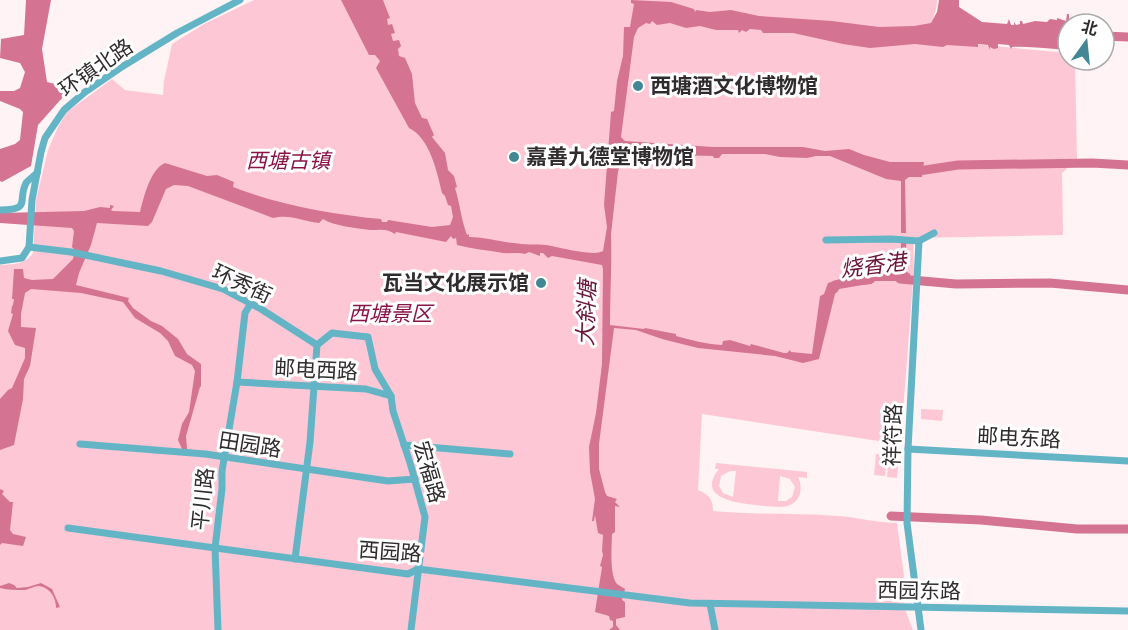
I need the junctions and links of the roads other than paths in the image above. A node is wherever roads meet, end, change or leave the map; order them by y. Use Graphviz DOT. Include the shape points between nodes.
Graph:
graph roads {
  1 [pos="240,0"];
  2 [pos="38,173"];
  3 [pos="0,210"];
  4 [pos="934,233"];
  5 [pos="826,240"];
  6 [pos="920,241"];
  7 [pos="29,246"];
  8 [pos="0,261"];
  9 [pos="251,303"];
  10 [pos="317,345"];
  11 [pos="237,382"];
  12 [pos="315,386"];
  13 [pos="391,396"];
  14 [pos="80,444"];
  15 [pos="404,445"];
  16 [pos="908,449"];
  17 [pos="510,454"];
  18 [pos="224,458"];
  19 [pos="1128,461"];
  20 [pos="306,470"];
  21 [pos="415,479"];
  22 [pos="68,528"];
  23 [pos="215,548"];
  24 [pos="295,559"];
  25 [pos="418,569"];
  26 [pos="710,604"];
  27 [pos="917,608"];
  28 [pos="1128,611"];
  29 [pos="218,630"];
  30 [pos="411,630"];
  31 [pos="715,630"];
  32 [pos="921,630"];
  1 -- 2 [label="street, 环镇北路" via="177,33 72,103 45,138"];
  2 -- 3 [label="street" via="26,183 19,207"];
  2 -- 7 [label="street, 环镇北路"];
  4 -- 6 [label="street"];
  5 -- 6 [label="street"];
  6 -- 16 [label="street, 祥符路"];
  7 -- 8 [label="street" via="22,258"];
  7 -- 9 [label="street, 环秀街" via="198,281"];
  9 -- 10 [label="street, 环秀街"];
  9 -- 11 [label="street, 平川路" via="245,313"];
  10 -- 12 [label="street"];
  10 -- 13 [label="street" via="332,333 368,337 375,369"];
  11 -- 12 [label="street, 邮电西路"];
  11 -- 18 [label="street, 平川路"];
  12 -- 13 [label="street, 邮电西路" via="366,389"];
  12 -- 20 [label="street"];
  13 -- 15 [label="street, 宏福路"];
  14 -- 18 [label="street, 田园路"];
  15 -- 17 [label="street"];
  15 -- 21 [label="street, 宏福路"];
  16 -- 19 [label="street, 邮电东路"];
  16 -- 27 [label="street, 祥符路" via="907,523"];
  18 -- 20 [label="street, 田园路"];
  18 -- 23 [label="street, 平川路"];
  20 -- 21 [label="street, 田园路" via="388,481"];
  20 -- 24 [label="street"];
  21 -- 25 [label="street, 宏福路" via="425,517"];
  22 -- 23 [label="street, 西园路"];
  23 -- 24 [label="street, 西园路"];
  23 -- 29 [label="street, 平川路"];
  24 -- 25 [label="street, 西园路" via="408,574"];
  25 -- 26 [label="street, 西园路"];
  25 -- 30 [label="street, 宏福路"];
  26 -- 27 [label="street, 西园东路"];
  26 -- 31 [label="street"];
  27 -- 28 [label="street, 西园东路"];
  27 -- 32 [label="street, 祥符路"];
}
